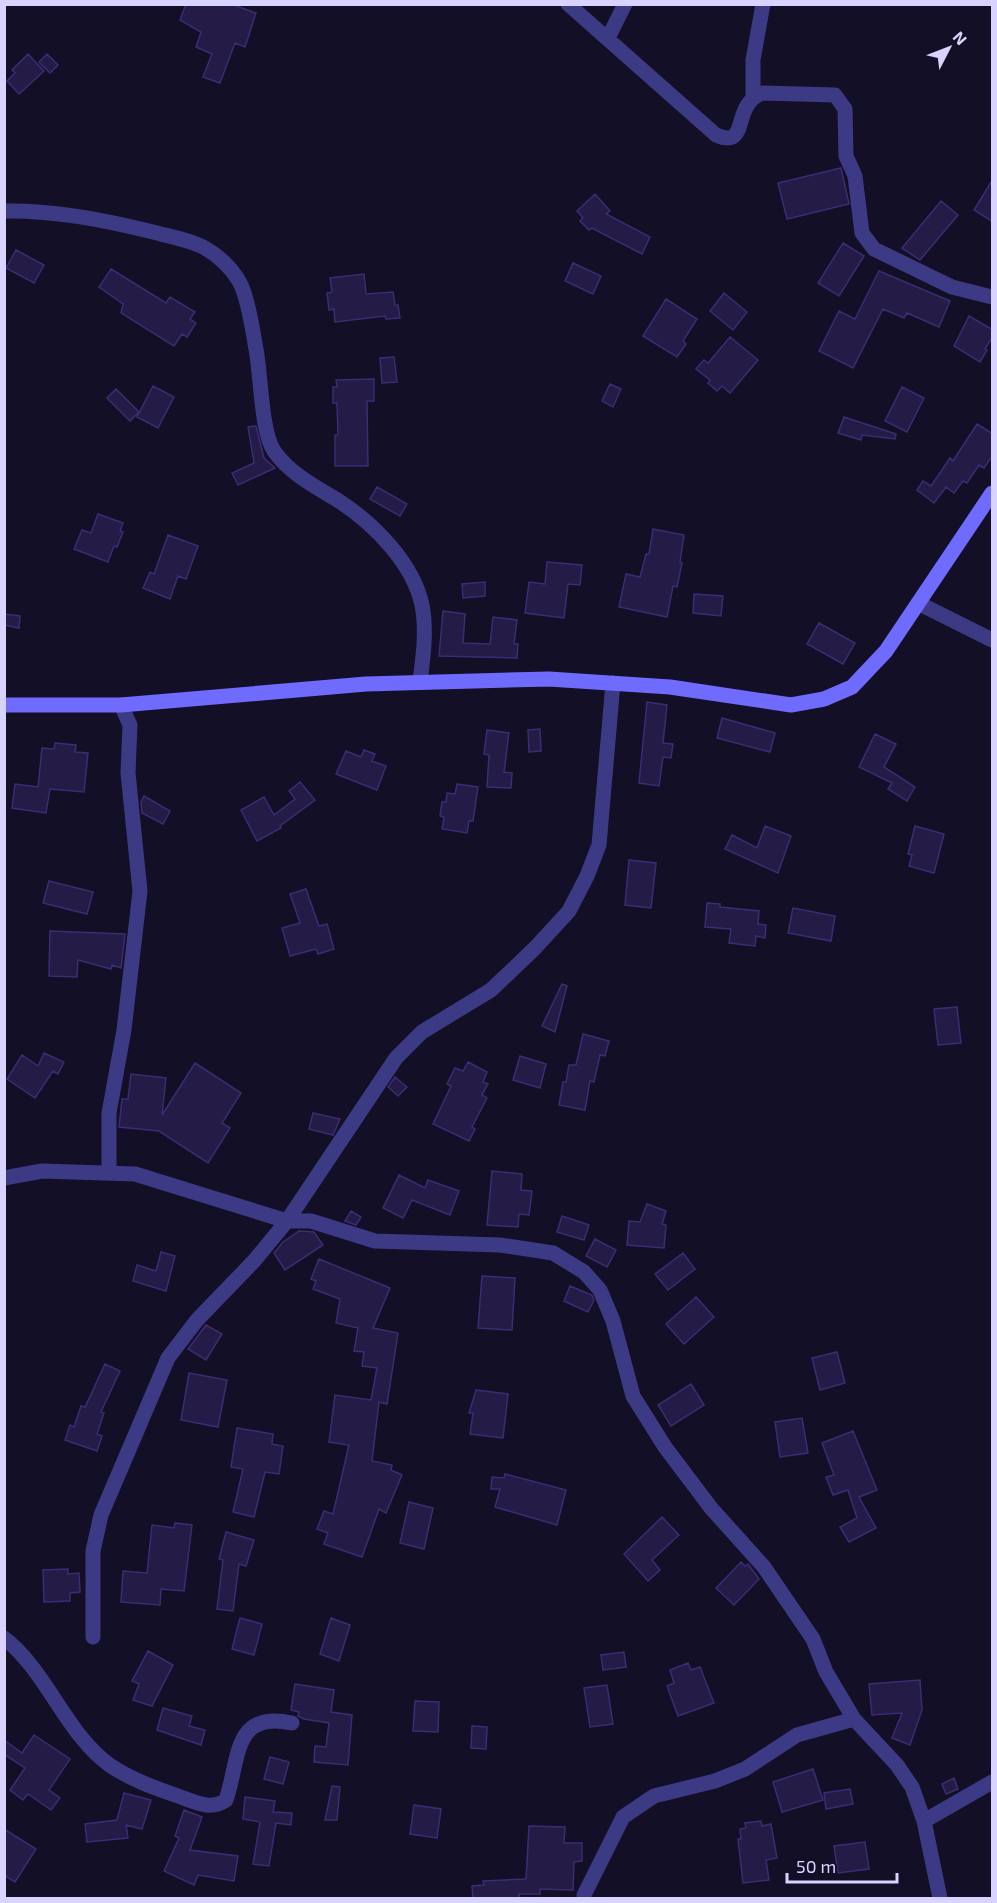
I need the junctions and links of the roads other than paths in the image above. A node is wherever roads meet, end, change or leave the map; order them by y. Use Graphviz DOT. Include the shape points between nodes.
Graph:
graph roads {
  1 [pos="568,4"];
  2 [pos="626,4"];
  3 [pos="763,4"];
  4 [pos="608,38"];
  5 [pos="753,96"];
  6 [pos="4,211"];
  7 [pos="993,297"];
  8 [pos="993,493"];
  9 [pos="918,603"];
  10 [pos="993,640"];
  11 [pos="420,682"];
  12 [pos="613,683"];
  13 [pos="4,705"];
  14 [pos="121,705"];
  15 [pos="109,1171"];
  16 [pos="4,1178"];
  17 [pos="286,1221"];
  18 [pos="93,1636"];
  19 [pos="4,1638"];
  20 [pos="854,1719"];
  21 [pos="292,1723"];
  22 [pos="993,1782"];
  23 [pos="924,1821"];
  24 [pos="584,1895"];
  25 [pos="940,1899"];
  1 -- 4 [label="street"];
  2 -- 4 [label="street"];
  3 -- 5 [label="street" via="753,60"];
  4 -- 5 [label="street" via="725,139 741,129 745,106"];
  5 -- 7 [label="street" via="835,95 845,109 846,156 855,176 862,233 874,249 952,287"];
  6 -- 11 [label="street" via="37,210 126,225 201,246 229,267 241,284 256,348 265,425 274,451 306,481 355,512 412,575 422,606 424,648"];
  8 -- 9 [label="main road"];
  9 -- 10 [label="street"];
  9 -- 12 [label="main road" via="872,669 852,687 824,699 791,705 670,687"];
  11 -- 12 [label="main road" via="549,679"];
  11 -- 14 [label="main road"];
  12 -- 17 [label="street" via="599,845 568,911 491,990 422,1032 396,1058"];
  13 -- 14 [label="main road"];
  14 -- 15 [label="street" via="130,725 129,774 140,891 124,1030 109,1113"];
  15 -- 16 [label="street" via="42,1171"];
  15 -- 17 [label="street" via="135,1174"];
  17 -- 18 [label="street" via="168,1358 101,1515 93,1551"];
  17 -- 20 [label="street" via="311,1221 375,1241 500,1245 553,1253 584,1272 600,1290 613,1321 633,1396 665,1448 711,1508 764,1567 813,1639 826,1672"];
  19 -- 21 [label="street" via="42,1679 77,1731 109,1765 139,1782 193,1802 210,1806 226,1800 240,1746 254,1724 272,1718"];
  20 -- 23 [label="street" via="912,1787"];
  20 -- 24 [label="street" via="797,1735 735,1773 654,1796 623,1817"];
  22 -- 23 [label="street"];
  23 -- 25 [label="street"];
}
